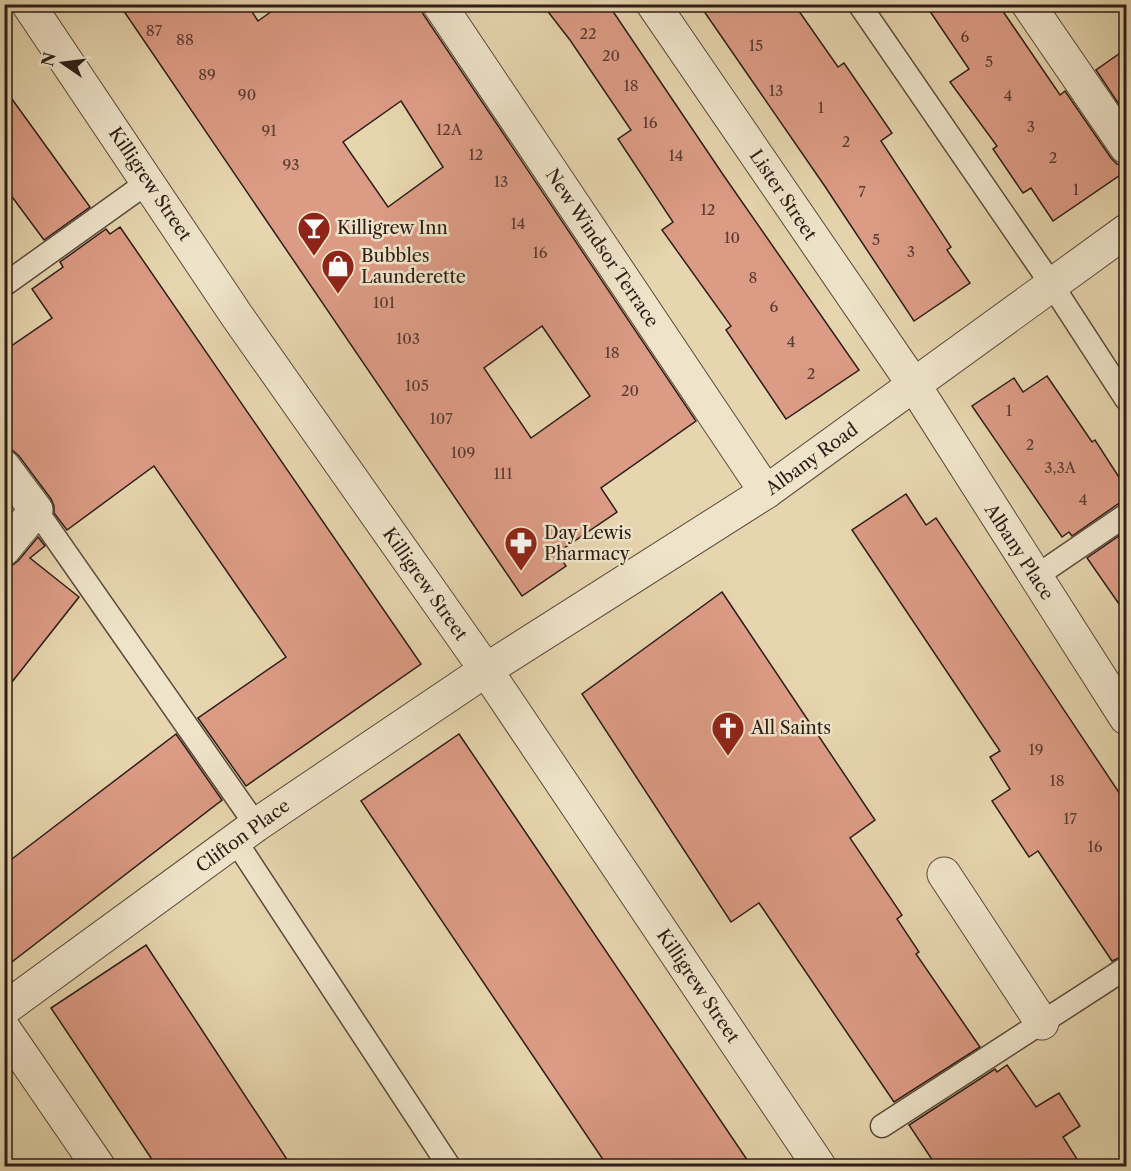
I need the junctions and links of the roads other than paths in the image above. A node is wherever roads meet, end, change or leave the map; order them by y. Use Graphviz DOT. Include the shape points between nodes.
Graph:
graph roads {
  1 [pos="28,4"];
  2 [pos="439,4"];
  3 [pos="653,4"];
  4 [pos="859,4"];
  5 [pos="1030,5"];
  6 [pos="1126,147"];
  7 [pos="148,182"];
  8 [pos="1126,231"];
  9 [pos="4,285"];
  10 [pos="1052,285"];
  11 [pos="914,385"];
  12 [pos="1126,399"];
  13 [pos="4,467"];
  14 [pos="766,492"];
  15 [pos="36,510"];
  16 [pos="1126,515"];
  17 [pos="4,549"];
  18 [pos="1035,577"];
  19 [pos="486,670"];
  20 [pos="1126,718"];
  21 [pos="245,833"];
  22 [pos="944,874"];
  23 [pos="1126,968"];
  24 [pos="4,1010"];
  25 [pos="1042,1023"];
  26 [pos="4,1029"];
  27 [pos="882,1126"];
  28 [pos="98,1167"];
  29 [pos="449,1167"];
  30 [pos="819,1167"];
  1 -- 7 [label="street, Killigrew Street"];
  2 -- 14 [label="street, New Windsor Terrace"];
  3 -- 11 [label="street, Lister Street"];
  4 -- 10 [label="lane"];
  5 -- 6 [label="street"];
  7 -- 9 [label="lane"];
  7 -- 19 [label="street, Killigrew Street" via="237,316"];
  8 -- 10 [label="street, Albany Road"];
  10 -- 11 [label="street, Albany Road"];
  10 -- 12 [label="lane"];
  11 -- 14 [label="street, Albany Road"];
  11 -- 18 [label="street, Albany Place"];
  13 -- 15 [label="street"];
  14 -- 19 [label="street, Albany Road"];
  15 -- 17 [label="street"];
  15 -- 21 [label="lane"];
  16 -- 18 [label="lane"];
  18 -- 20 [label="street, Albany Place"];
  19 -- 21 [label="street, Clifton Place"];
  19 -- 30 [label="street, Killigrew Street"];
  21 -- 24 [label="street, Clifton Place"];
  21 -- 29 [label="lane"];
  22 -- 25 [label="street"];
  23 -- 25 [label="lane"];
  25 -- 27 [label="lane"];
  26 -- 28 [label="street"];
}
